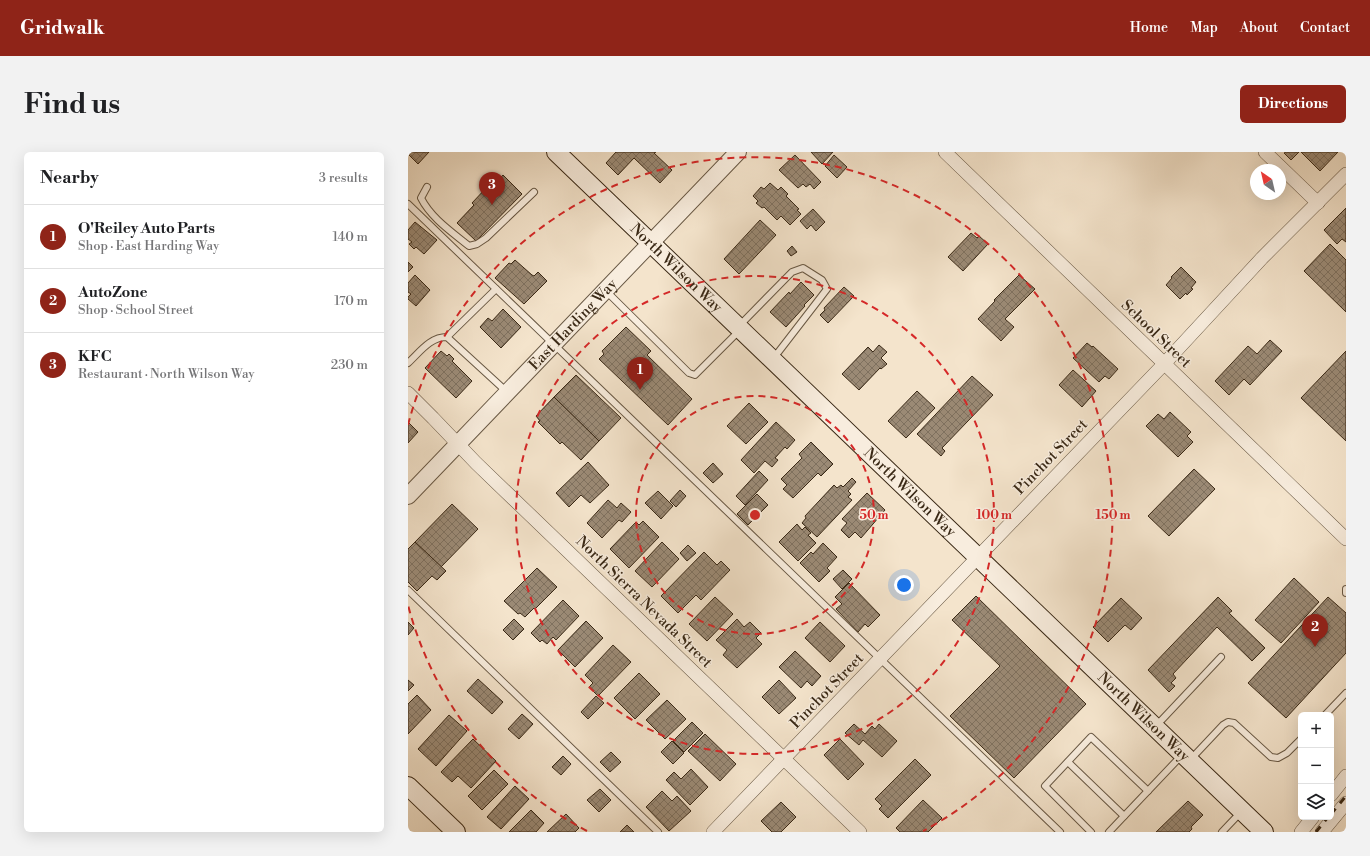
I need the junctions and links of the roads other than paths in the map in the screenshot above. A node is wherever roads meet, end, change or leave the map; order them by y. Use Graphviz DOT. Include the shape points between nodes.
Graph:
graph roads {
  1 [pos="556,152"];
  2 [pos="738,152"];
  3 [pos="945,152"];
  4 [pos="1265,152"];
  5 [pos="1346,174"];
  6 [pos="427,188"];
  7 [pos="534,192"];
  8 [pos="1318,203"];
  9 [pos="408,204"];
  10 [pos="650,243"];
  11 [pos="496,289"];
  12 [pos="605,290"];
  13 [pos="739,328"];
  14 [pos="447,337"];
  15 [pos="553,345"];
  16 [pos="772,360"];
  17 [pos="408,363"];
  18 [pos="1164,364"];
  19 [pos="508,392"];
  20 [pos="408,393"];
  21 [pos="458,444"];
  22 [pos="408,496"];
  23 [pos="1346,539"];
  24 [pos="977,557"];
  25 [pos="1346,589"];
  26 [pos="408,590"];
  27 [pos="1346,593"];
  28 [pos="1221,657"];
  29 [pos="880,659"];
  30 [pos="1346,693"];
  31 [pos="1328,712"];
  32 [pos="1155,728"];
  33 [pos="1298,742"];
  34 [pos="1186,757"];
  35 [pos="784,759"];
  36 [pos="1068,762"];
  37 [pos="1346,776"];
  38 [pos="408,786"];
  39 [pos="1148,790"];
  40 [pos="1334,791"];
  41 [pos="1346,803"];
  42 [pos="1242,811"];
  43 [pos="1124,816"];
  44 [pos="1311,820"];
  45 [pos="456,832"];
  46 [pos="658,832"];
  47 [pos="713,832"];
  48 [pos="860,832"];
  49 [pos="1060,832"];
  50 [pos="1091,832"];
  51 [pos="1109,832"];
  52 [pos="1222,832"];
  53 [pos="1264,832"];
  54 [pos="1302,832"];
  55 [pos="1322,832"];
  1 -- 10 [label="main road, North Wilson Way"];
  2 -- 10 [label="street, East Harding Way"];
  3 -- 18 [label="street, School Street"];
  4 -- 8 [label="street"];
  5 -- 8 [label="street, Pinchot Street"];
  6 -- 7 [label="lane" via="421,198 425,205 442,224 469,246 486,238"];
  8 -- 18 [label="street, Pinchot Street" via="1262,258"];
  9 -- 11 [label="lane"];
  10 -- 12 [label="street, East Harding Way"];
  10 -- 13 [label="main road, North Wilson Way"];
  11 -- 14 [label="lane"];
  11 -- 15 [label="lane"];
  12 -- 13 [label="lane" via="689,373 695,375"];
  12 -- 15 [label="street, East Harding Way"];
  13 -- 16 [label="main road, North Wilson Way"];
  13 -- 16 [label="lane" via="792,272 803,268 822,280 827,289"];
  14 -- 17 [label="lane" via="431,341"];
  14 -- 19 [label="lane"];
  15 -- 19 [label="street, East Harding Way"];
  15 -- 29 [label="lane"];
  16 -- 24 [label="main road, North Wilson Way"];
  18 -- 23 [label="street, School Street"];
  18 -- 24 [label="street, Pinchot Street"];
  19 -- 21 [label="street, East Harding Way"];
  20 -- 21 [label="street, North Sierra Nevada Street"];
  21 -- 22 [label="street, East Harding Way"];
  21 -- 35 [label="street, North Sierra Nevada Street"];
  24 -- 29 [label="street, Pinchot Street"];
  24 -- 32 [label="main road, North Wilson Way"];
  25 -- 27 [label="lane"];
  26 -- 46 [label="lane"];
  28 -- 32 [label="lane"];
  29 -- 35 [label="street, Pinchot Street"];
  29 -- 49 [label="lane"];
  30 -- 31 [label="lane"];
  32 -- 34 [label="main road, North Wilson Way"];
  33 -- 34 [label="lane" via="1287,754 1278,758 1271,757 1234,722 1228,722"];
  34 -- 39 [label="lane"];
  34 -- 42 [label="main road, North Wilson Way"];
  35 -- 47 [label="street, Pinchot Street"];
  35 -- 48 [label="street, North Sierra Nevada Street"];
  36 -- 39 [label="lane" via="1091,738"];
  36 -- 43 [label="lane"];
  36 -- 50 [label="lane" via="1045,786"];
  37 -- 40 [label="street"];
  38 -- 45 [label="main road"];
  39 -- 43 [label="lane"];
  41 -- 55 [label="street"];
  42 -- 52 [label="lane"];
  42 -- 53 [label="main road, North Wilson Way"];
  43 -- 51 [label="lane"];
  44 -- 54 [label="street"];
}
